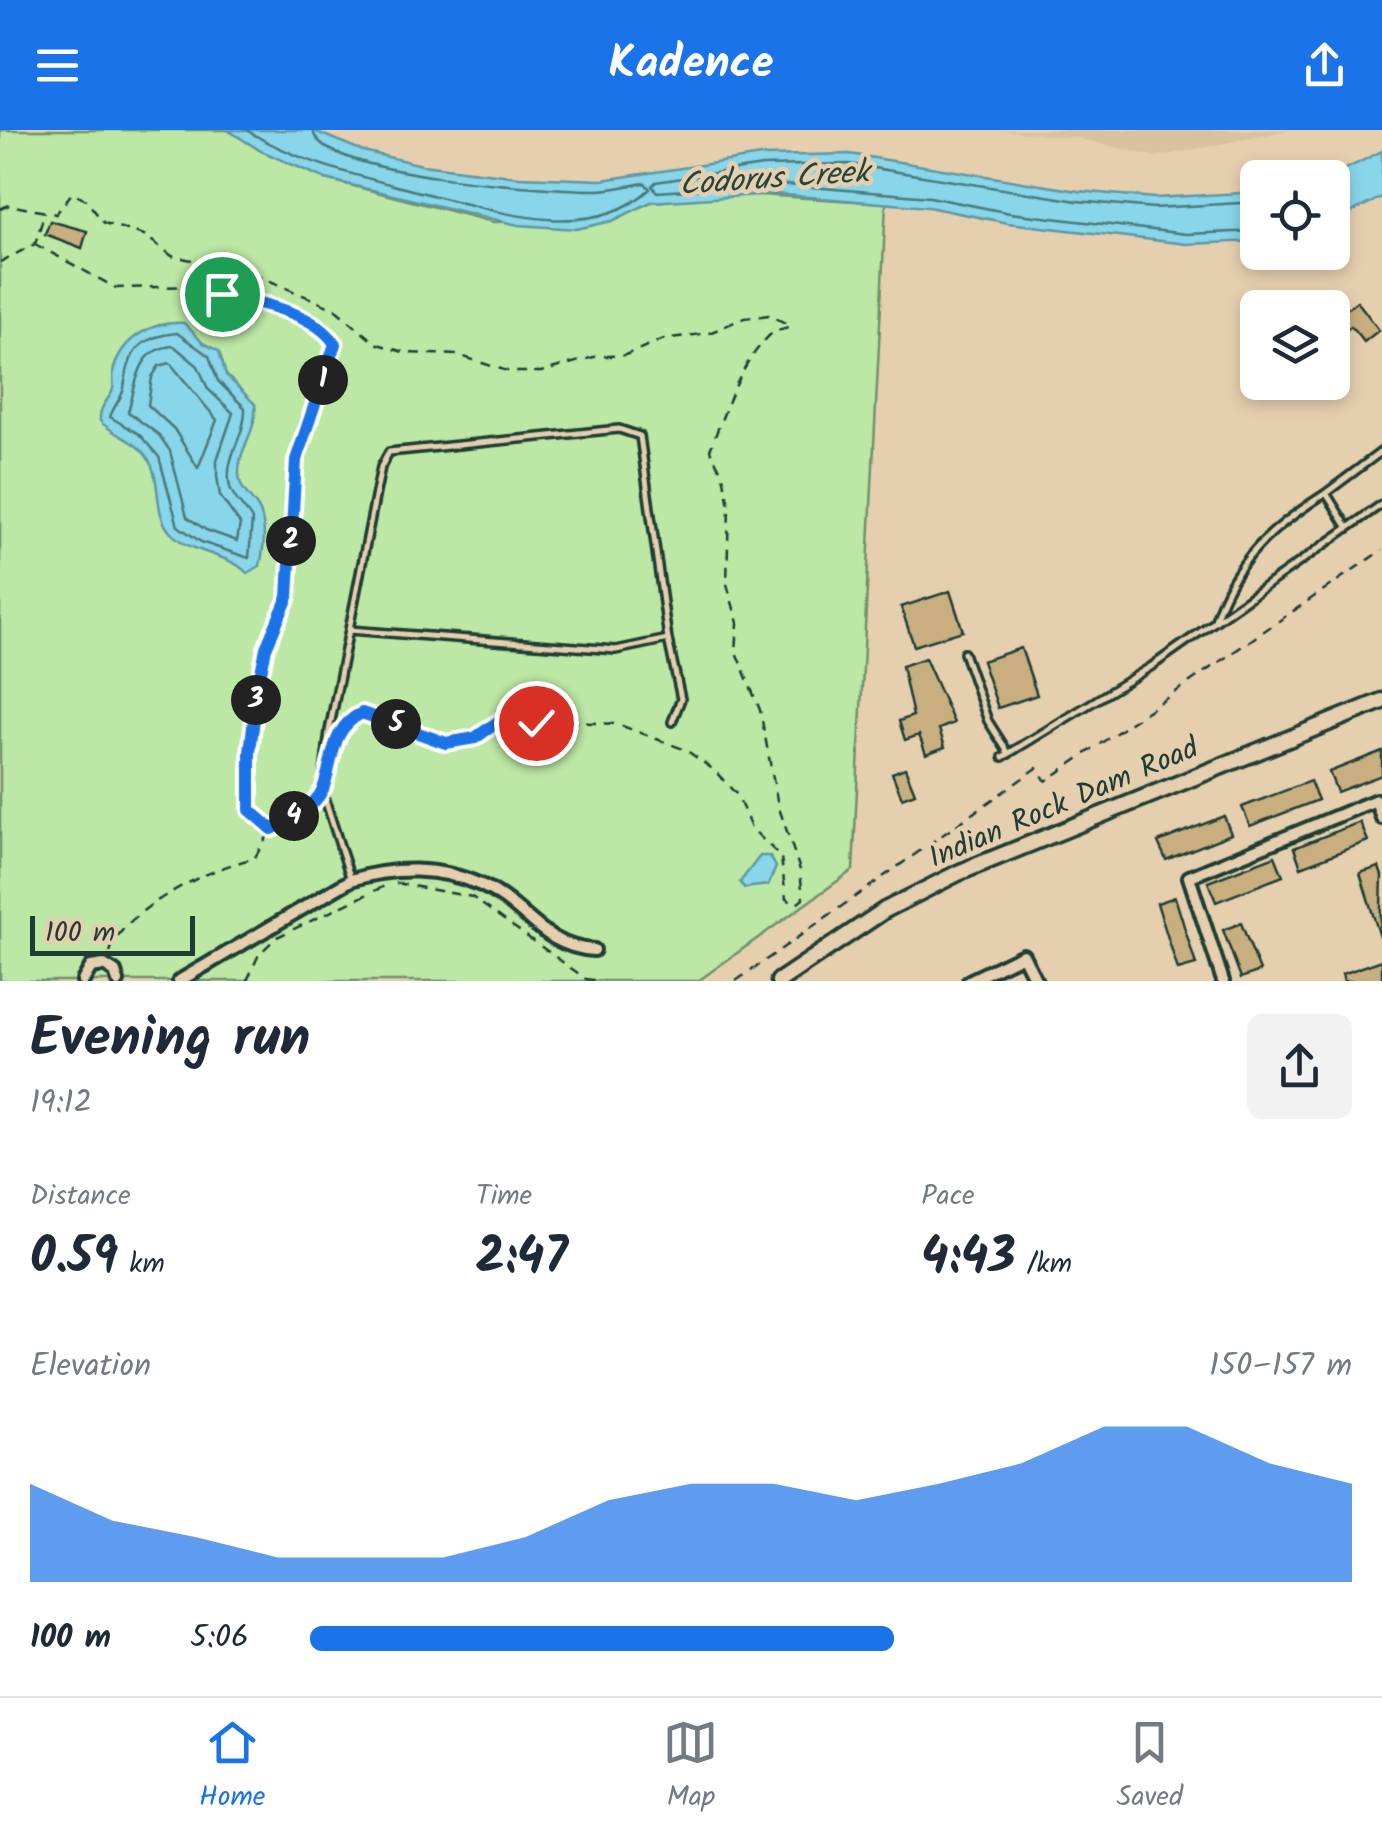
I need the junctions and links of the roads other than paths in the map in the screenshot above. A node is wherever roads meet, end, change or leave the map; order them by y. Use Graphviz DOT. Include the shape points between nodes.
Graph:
graph roads {
  1 [pos="1382,450"];
  2 [pos="1326,493"];
  3 [pos="1382,504"];
  4 [pos="1348,528"];
  5 [pos="1214,623"];
  6 [pos="349,630"];
  7 [pos="668,638"];
  8 [pos="964,653"];
  9 [pos="1382,701"];
  10 [pos="672,722"];
  11 [pos="1382,818"];
  12 [pos="351,880"];
  13 [pos="594,950"];
  14 [pos="83,981"];
  15 [pos="118,981"];
  16 [pos="179,981"];
  17 [pos="780,981"];
  18 [pos="969,981"];
  19 [pos="1036,981"];
  20 [pos="1223,981"];
  1 -- 2 [label="lane"];
  2 -- 4 [label="lane"];
  2 -- 5 [label="lane" via="1260,539 1226,585"];
  3 -- 4 [label="lane"];
  4 -- 5 [label="lane"];
  5 -- 8 [label="lane" via="1006,755"];
  6 -- 7 [label="lane" via="616,650"];
  6 -- 7 [label="lane" via="389,452 619,428 640,436"];
  6 -- 12 [label="lane" via="322,790"];
  7 -- 10 [label="lane" via="681,699"];
  9 -- 17 [label="street, Indian Rock Dam Road" via="958,873 885,910"];
  11 -- 20 [label="street" via="1376,800 1188,877"];
  12 -- 13 [label="street" via="425,870 482,885 566,948"];
  12 -- 16 [label="street"];
  14 -- 15 [label="street" via="91,967 108,968"];
  18 -- 19 [label="street" via="1023,955"];
}
